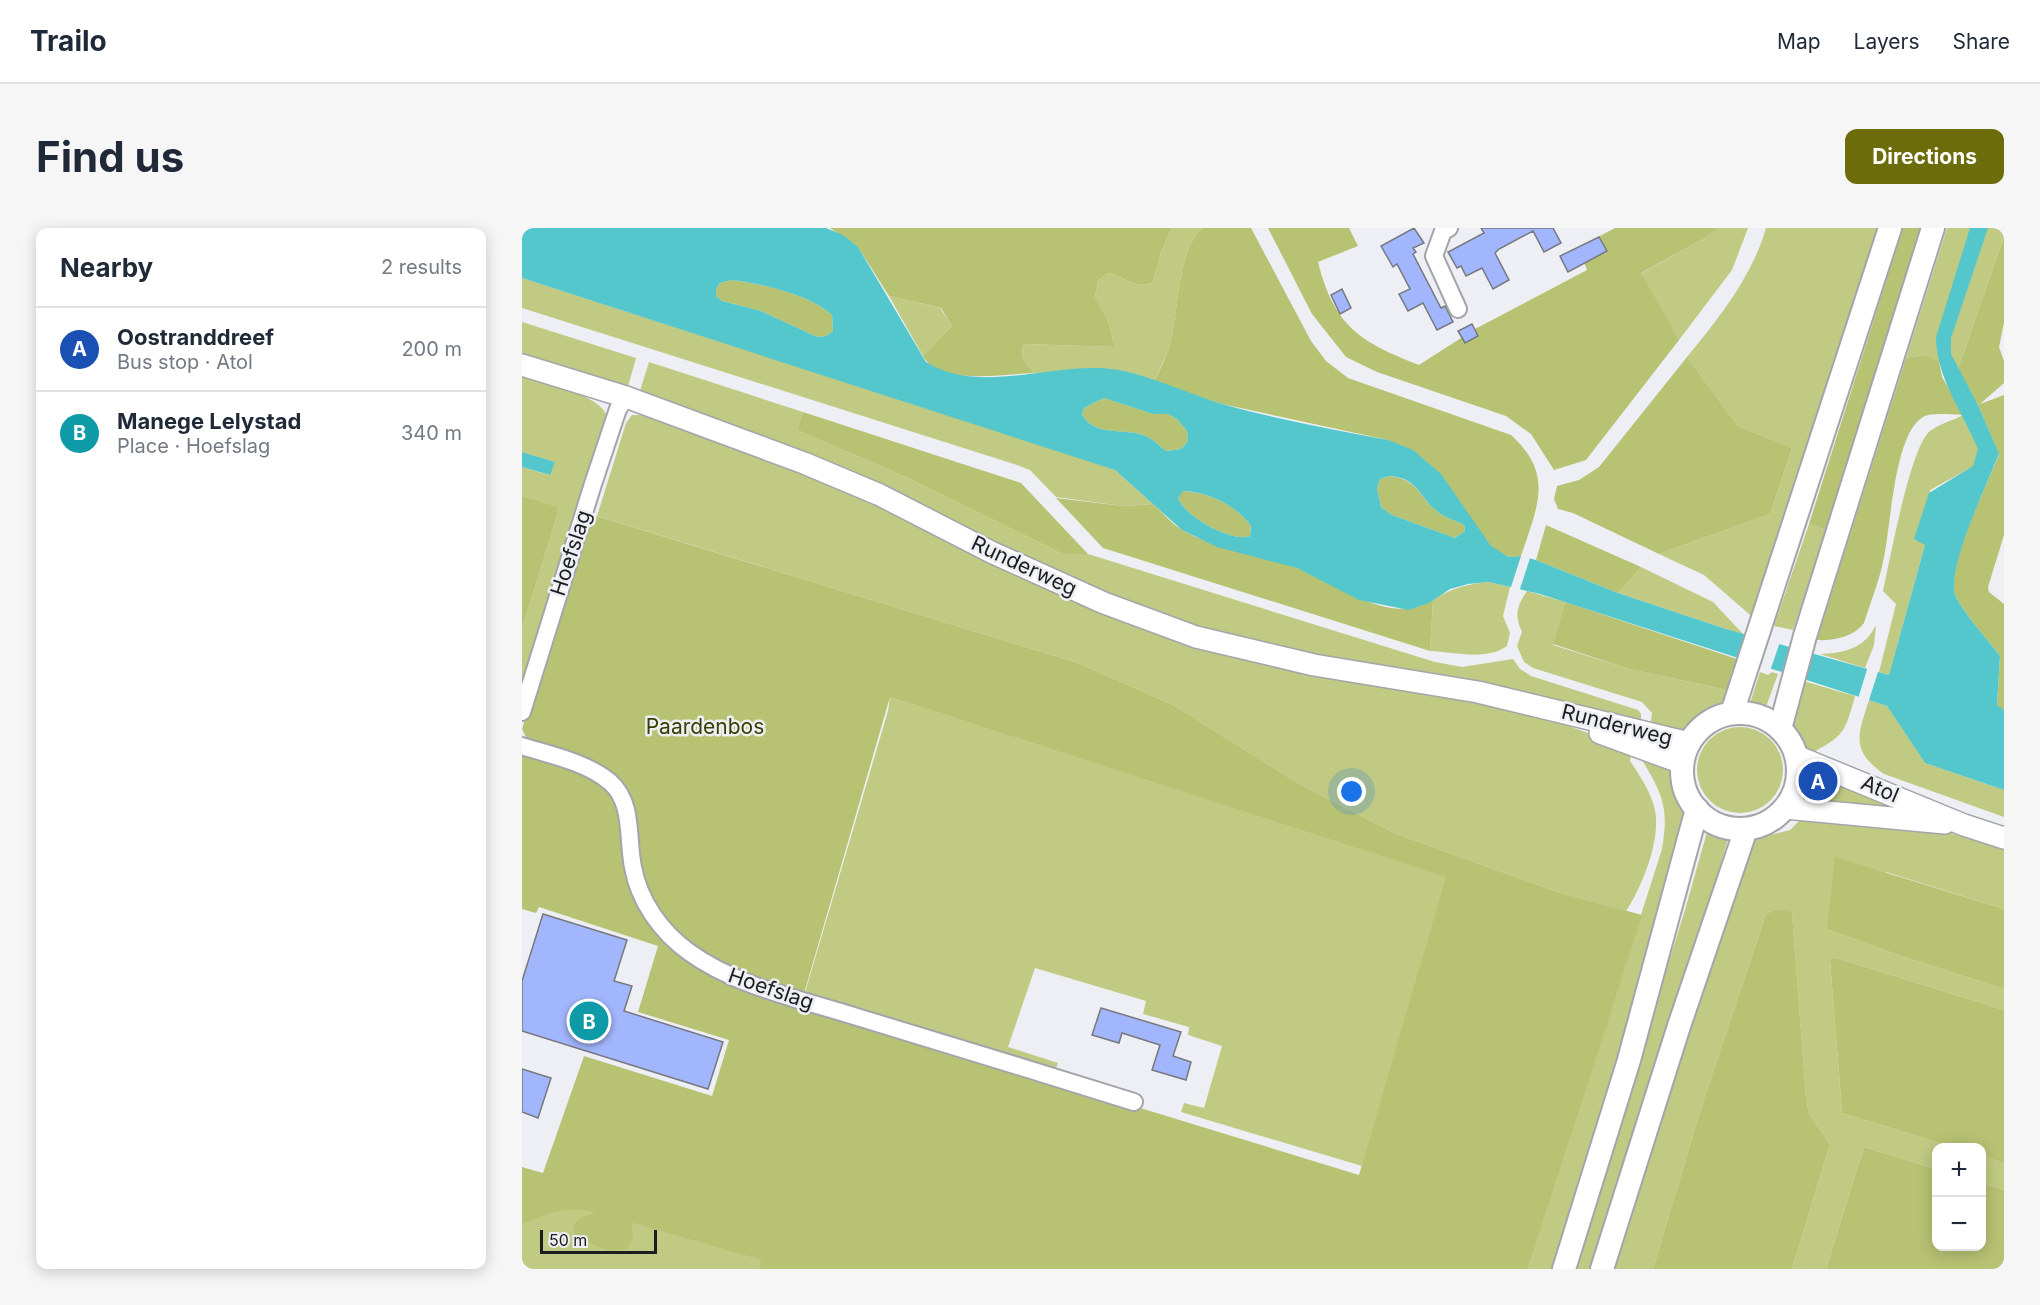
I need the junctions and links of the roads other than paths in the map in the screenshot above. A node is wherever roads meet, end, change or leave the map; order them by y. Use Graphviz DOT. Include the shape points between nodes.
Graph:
graph roads {
  1 [pos="1449,228"];
  2 [pos="1890,228"];
  3 [pos="1933,228"];
  4 [pos="1458,309"];
  5 [pos="522,366"];
  6 [pos="626,398"];
  7 [pos="522,712"];
  8 [pos="1732,713"];
  9 [pos="1780,729"];
  10 [pos="522,746"];
  11 [pos="1686,753"];
  12 [pos="1796,756"];
  13 [pos="1785,808"];
  14 [pos="1697,809"];
  15 [pos="1964,825"];
  16 [pos="1746,828"];
  17 [pos="2004,838"];
  18 [pos="1134,1102"];
  19 [pos="1564,1269"];
  20 [pos="1602,1269"];
  1 -- 4 [label="street" via="1443,231 1434,256"];
  2 -- 8 [label="main road"];
  3 -- 9 [label="main road" via="1805,636"];
  5 -- 6 [label="street, Runderweg"];
  6 -- 7 [label="street, Hoefslag" via="618,409"];
  6 -- 11 [label="street, Runderweg" via="804,463 880,495 991,552 1104,603 1196,637 1314,665 1478,692 1545,708 1579,726"];
  8 -- 9 [label="main road" via="1758,716"];
  8 -- 11 [label="main road" via="1707,723"];
  9 -- 12 [label="main road"];
  10 -- 18 [label="street, Hoefslag" via="597,774 618,791 628,815 633,866 645,904 676,941 705,963 766,989"];
  11 -- 14 [label="main road" via="1686,792"];
  12 -- 13 [label="main road" via="1797,783"];
  12 -- 15 [label="street, Atol"];
  13 -- 15 [label="street, Atol"];
  13 -- 16 [label="main road" via="1761,825"];
  14 -- 16 [label="main road" via="1719,825"];
  14 -- 19 [label="main road" via="1629,1060"];
  15 -- 17 [label="street, Atol"];
  16 -- 20 [label="main road"];
}
